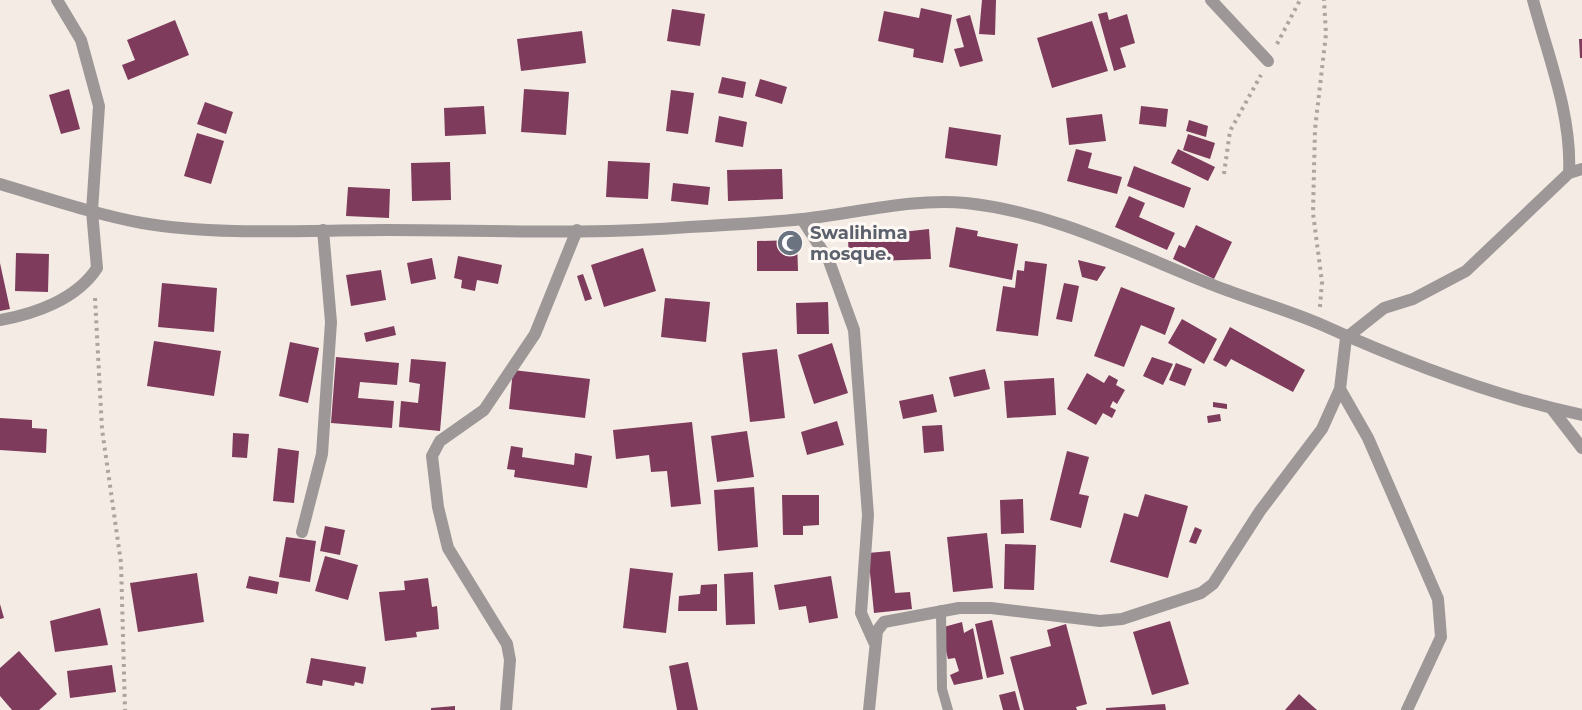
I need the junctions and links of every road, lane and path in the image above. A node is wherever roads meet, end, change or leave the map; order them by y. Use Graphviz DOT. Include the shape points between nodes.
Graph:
graph roads {
  1 [pos="57,0"];
  2 [pos="1211,0"];
  3 [pos="1300,0"];
  4 [pos="1324,0"];
  5 [pos="1533,0"];
  6 [pos="1268,61"];
  7 [pos="1582,168"];
  8 [pos="1569,173"];
  9 [pos="1224,174"];
  10 [pos="0,184"];
  11 [pos="92,211"];
  12 [pos="802,219"];
  13 [pos="323,230"];
  14 [pos="577,230"];
  15 [pos="94,273"];
  16 [pos="0,320"];
  17 [pos="1318,323"];
  18 [pos="1346,338"];
  19 [pos="1340,389"];
  20 [pos="1551,409"];
  21 [pos="1582,415"];
  22 [pos="1582,448"];
  23 [pos="302,532"];
  24 [pos="941,610"];
  25 [pos="875,645"];
  26 [pos="125,710"];
  27 [pos="506,710"];
  28 [pos="869,710"];
  29 [pos="948,710"];
  30 [pos="1407,710"];
  1 -- 11 [label="street" via="81,40 99,106"];
  2 -- 6 [label="street"];
  3 -- 6 [label="path"];
  4 -- 17 [label="path" via="1326,34 1315,129 1312,213 1322,282"];
  5 -- 8 [label="street" via="1566,121"];
  6 -- 9 [label="path" via="1230,131"];
  7 -- 8 [label="street"];
  8 -- 18 [label="street" via="1466,271 1434,290 1384,308"];
  10 -- 11 [label="street"];
  11 -- 13 [label="street" via="144,223 186,227"];
  11 -- 15 [label="street" via="99,260"];
  12 -- 14 [label="street" via="667,229"];
  12 -- 17 [label="street" via="938,203 1032,213"];
  12 -- 25 [label="street" via="829,261 854,330 868,515 861,613"];
  13 -- 14 [label="street"];
  13 -- 23 [label="street" via="330,322 322,454"];
  14 -- 27 [label="street" via="536,334 484,410 440,441 432,456 448,548 507,644 510,660"];
  15 -- 16 [label="street" via="38,311"];
  15 -- 26 [label="path" via="102,429 121,563"];
  17 -- 18 [label="street"];
  18 -- 19 [label="street"];
  18 -- 20 [label="street"];
  19 -- 24 [label="street" via="1322,429 1260,511 1213,584 1201,593 1122,619 1100,621 991,608"];
  19 -- 30 [label="street" via="1368,438 1438,599 1441,637"];
  20 -- 21 [label="street"];
  20 -- 22 [label="street"];
  24 -- 25 [label="street" via="884,622 878,628"];
  24 -- 29 [label="lane" via="942,689"];
  25 -- 28 [label="street"];
}
